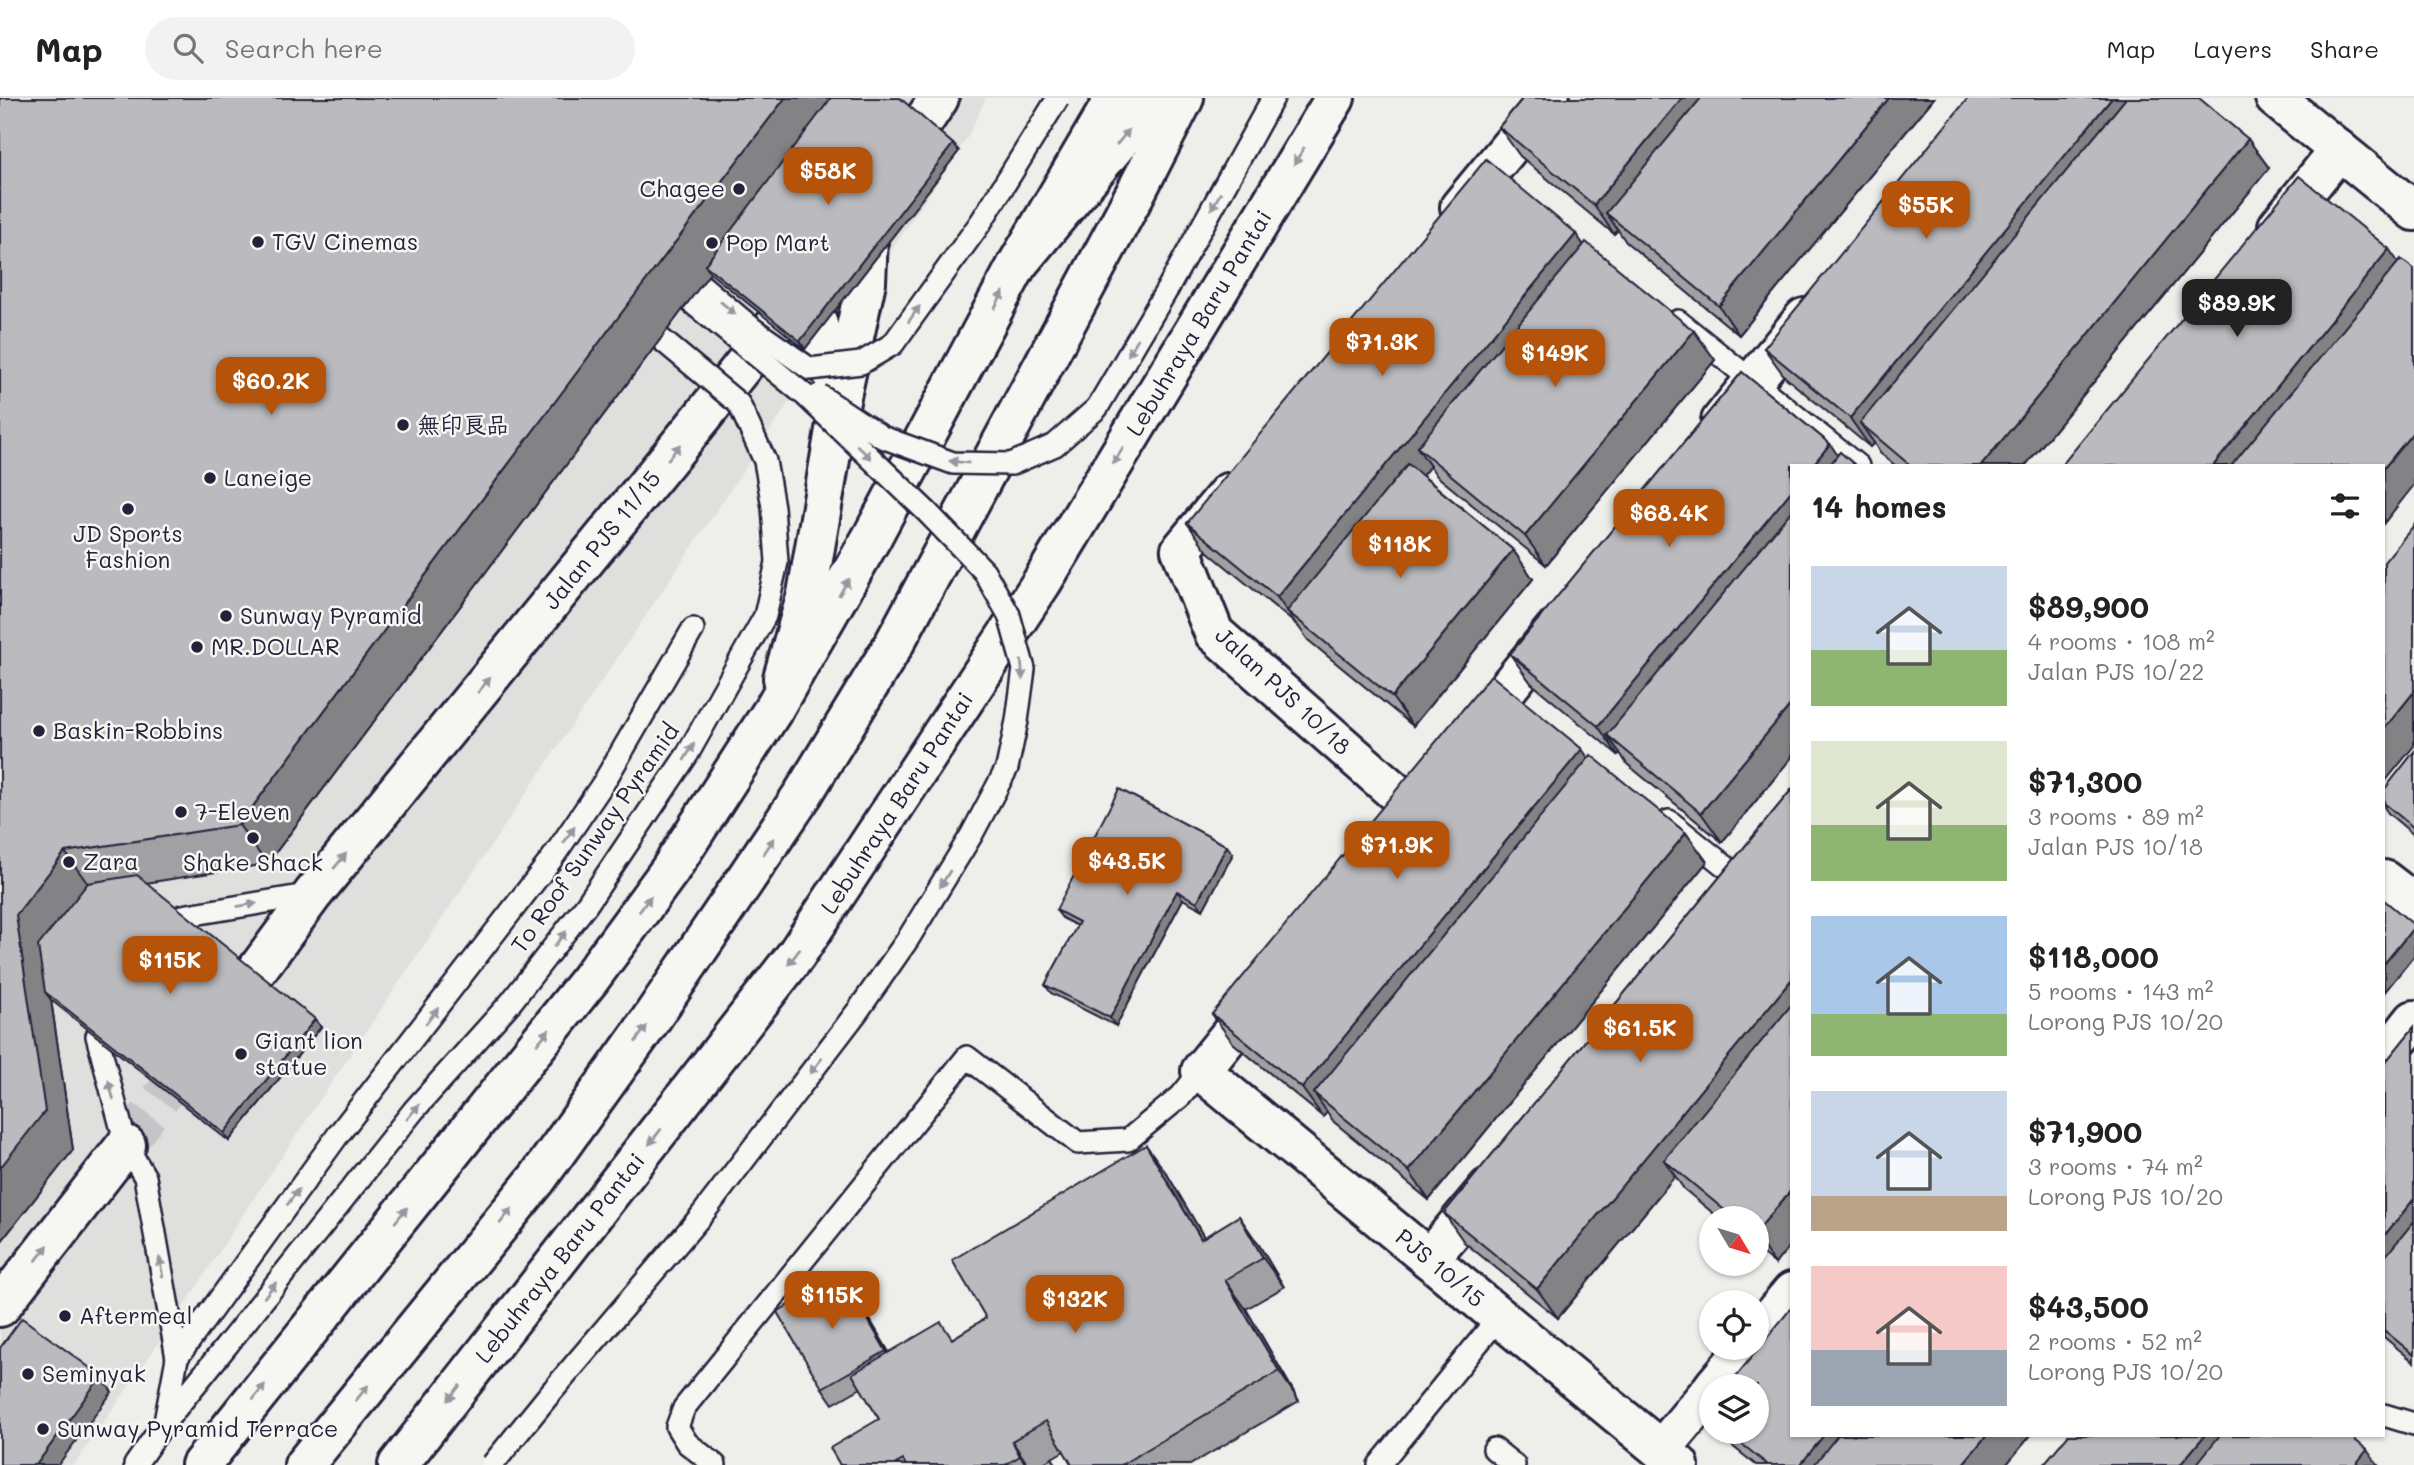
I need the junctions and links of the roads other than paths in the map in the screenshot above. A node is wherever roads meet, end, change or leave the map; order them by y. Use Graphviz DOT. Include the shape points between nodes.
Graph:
graph roads {
  1 [pos="939,98"];
  2 [pos="1058,98"];
  3 [pos="1115,98"];
  4 [pos="1155,98"];
  5 [pos="1184,98"];
  6 [pos="1273,98"];
  7 [pos="1335,98"];
  8 [pos="1550,98"];
  9 [pos="2275,98"];
  10 [pos="2339,150"];
  11 [pos="2408,195"];
  12 [pos="870,202"];
  13 [pos="1438,234"];
  14 [pos="2254,255"];
  15 [pos="651,265"];
  16 [pos="1017,265"];
  17 [pos="801,273"];
  18 [pos="1823,294"];
  19 [pos="618,305"];
  20 [pos="1658,306"];
  21 [pos="1753,382"];
  22 [pos="840,401"];
  23 [pos="1702,445"];
  24 [pos="1856,464"];
  25 [pos="1248,468"];
  26 [pos="1574,605"];
  27 [pos="693,629"];
  28 [pos="773,710"];
  29 [pos="1455,754"];
  30 [pos="1656,810"];
  31 [pos="1388,837"];
  32 [pos="1767,848"];
  33 [pos="1741,879"];
  34 [pos="2385,881"];
  35 [pos="313,894"];
  36 [pos="2414,903"];
  37 [pos="1715,911"];
  38 [pos="182,916"];
  39 [pos="1288,963"];
  40 [pos="254,974"];
  41 [pos="2414,1020"];
  42 [pos="97,1036"];
  43 [pos="2385,1057"];
  44 [pos="1201,1071"];
  45 [pos="126,1145"];
  46 [pos="1507,1164"];
  47 [pos="1429,1259"];
  48 [pos="1790,1294"];
  49 [pos="0,1307"];
  50 [pos="1499,1317"];
  51 [pos="1769,1320"];
  52 [pos="177,1358"];
  53 [pos="1736,1360"];
  54 [pos="1724,1374"];
  55 [pos="1699,1413"];
  56 [pos="2385,1415"];
  57 [pos="165,1422"];
  58 [pos="2414,1424"];
  59 [pos="1494,1449"];
  60 [pos="1673,1461"];
  61 [pos="135,1465"];
  62 [pos="201,1465"];
  63 [pos="304,1465"];
  64 [pos="398,1465"];
  65 [pos="492,1465"];
  66 [pos="715,1465"];
  67 [pos="1379,1465"];
  68 [pos="1514,1465"];
  1 -- 12 [label="main road, Jalan PJS 11/15"];
  15 -- 2 [label="lane, one-way, bridge" via="810,369 861,363 893,344 981,222"];
  3 -- 16 [label="main road"];
  16 -- 4 [label="main road, one-way"];
  63 -- 5 [label="main road, one-way" via="537,1179 803,794 894,644"];
  6 -- 15 [label="lane, one-way, bridge" via="1097,408 1055,445 1011,464 953,463 882,437"];
  7 -- 64 [label="main road, Lebuhraya Baru Pantai, one-way" via="1042,582 834,901"];
  8 -- 13 [label="main road" via="1496,175"];
  9 -- 10 [label="main road"];
  10 -- 11 [label="main road"];
  10 -- 14 [label="main road"];
  12 -- 17 [label="main road, Jalan PJS 11/15"];
  12 -- 22 [label="main road" via="866,282"];
  15 -- 65 [label="lane, one-way, bridge" via="806,396 984,570 1009,615 1024,669 1007,768 908,939 701,1216"];
  28 -- 16 [label="main road, one-way" via="872,537"];
  17 -- 22 [label="main road"];
  35 -- 17 [label="main road, Jalan PJS 11/15, one-way" via="703,416"];
  18 -- 21 [label="main road"];
  57 -- 19 [label="lane, To Roof Sunway Pyramid, one-way, bridge" via="414,1110 511,1002 587,904 687,755 765,616 777,562 773,507 765,461 739,404"];
  20 -- 21 [label="lane"];
  21 -- 23 [label="main road"];
  21 -- 24 [label="lane"];
  22 -- 28 [label="main road" via="807,594"];
  25 -- 31 [label="main road, Jalan PJS 10/18" via="1181,550 1214,633 1421,796"];
  26 -- 29 [label="main road" via="1511,695"];
  52 -- 27 [label="lane, one-way" via="338,1135 551,860 604,782"];
  62 -- 28 [label="main road, one-way" via="590,979 670,870"];
  30 -- 33 [label="lane"];
  32 -- 33 [label="main road"];
  33 -- 37 [label="main road"];
  34 -- 36 [label="main road"];
  38 -- 35 [label="lane, one-way"];
  35 -- 40 [label="main road, Jalan PJS 11/15"];
  39 -- 44 [label="main road"];
  41 -- 43 [label="main road"];
  45 -- 42 [label="lane, one-way"];
  44 -- 47 [label="main road, PJS 10/15"];
  44 -- 66 [label="lane" via="1181,1096 1128,1140 1078,1143 968,1057 684,1408 677,1427 687,1443"];
  49 -- 45 [label="main road, one-way"];
  52 -- 45 [label="lane, one-way" via="145,1177"];
  46 -- 47 [label="main road"];
  47 -- 50 [label="main road, PJS 10/15"];
  48 -- 51 [label="main road"];
  50 -- 60 [label="main road, PJS 10/15"];
  50 -- 67 [label="lane"];
  52 -- 57 [label="lane"];
  53 -- 54 [label="main road"];
  55 -- 60 [label="main road"];
  56 -- 58 [label="lane"];
  57 -- 61 [label="lane, To Roof Sunway Pyramid"];
  59 -- 68 [label="lane"];
}
